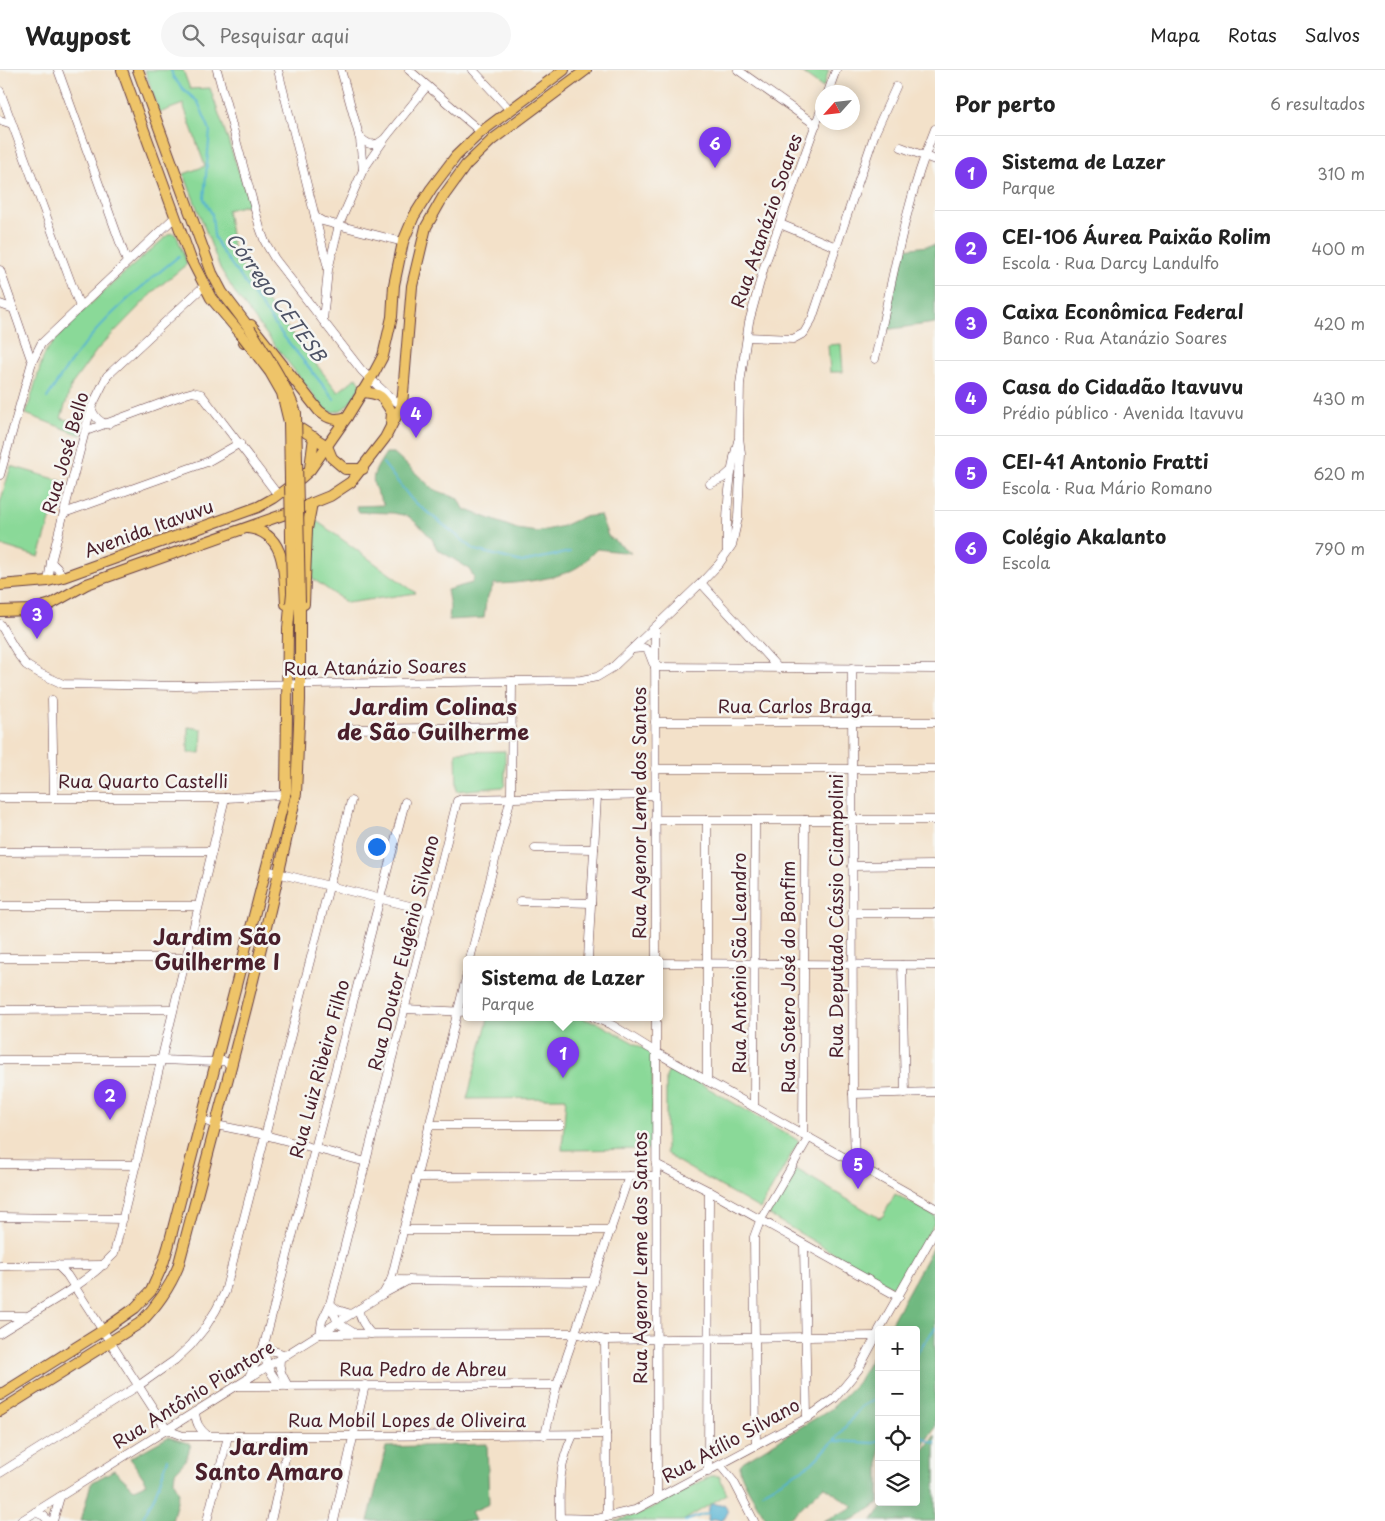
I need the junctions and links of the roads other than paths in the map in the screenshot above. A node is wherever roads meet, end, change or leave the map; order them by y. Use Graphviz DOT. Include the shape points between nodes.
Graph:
graph roads {
  1 [pos="58,70"];
  2 [pos="122,70"];
  3 [pos="138,70"];
  4 [pos="218,70"];
  5 [pos="278,70"];
  6 [pos="341,70"];
  7 [pos="409,70"];
  8 [pos="473,70"];
  9 [pos="586,70"];
  10 [pos="738,70"];
  11 [pos="836,70"];
  12 [pos="558,72"];
  13 [pos="831,85"];
  14 [pos="427,86"];
  15 [pos="896,87"];
  16 [pos="0,91"];
  17 [pos="555,93"];
  18 [pos="510,110"];
  19 [pos="0,120"];
  20 [pos="12,124"];
  21 [pos="815,124"];
  22 [pos="815,128"];
  23 [pos="935,129"];
  24 [pos="481,132"];
  25 [pos="359,136"];
  26 [pos="386,137"];
  27 [pos="496,137"];
  28 [pos="901,147"];
  29 [pos="924,156"];
  30 [pos="935,160"];
  31 [pos="362,170"];
  32 [pos="175,217"];
  33 [pos="315,218"];
  34 [pos="780,224"];
  35 [pos="339,225"];
  36 [pos="403,242"];
  37 [pos="836,247"];
  38 [pos="127,262"];
  39 [pos="0,270"];
  40 [pos="328,270"];
  41 [pos="204,286"];
  42 [pos="222,292"];
  43 [pos="325,294"];
  44 [pos="307,300"];
  45 [pos="0,304"];
  46 [pos="80,307"];
  47 [pos="14,309"];
  48 [pos="323,320"];
  49 [pos="245,332"];
  50 [pos="747,338"];
  51 [pos="875,359"];
  52 [pos="32,362"];
  53 [pos="370,379"];
  54 [pos="362,392"];
  55 [pos="402,404"];
  56 [pos="91,408"];
  57 [pos="347,418"];
  58 [pos="110,424"];
  59 [pos="390,427"];
  60 [pos="86,431"];
  61 [pos="336,433"];
  62 [pos="314,437"];
  63 [pos="739,437"];
  64 [pos="240,443"];
  65 [pos="326,446"];
  66 [pos="332,458"];
  67 [pos="363,469"];
  68 [pos="310,470"];
  69 [pos="732,470"];
  70 [pos="0,475"];
  71 [pos="301,478"];
  72 [pos="710,484"];
  73 [pos="730,491"];
  74 [pos="278,495"];
  75 [pos="312,503"];
  76 [pos="739,507"];
  77 [pos="64,513"];
  78 [pos="288,513"];
  79 [pos="247,528"];
  80 [pos="727,552"];
  81 [pos="51,562"];
  82 [pos="63,577"];
  83 [pos="48,581"];
  84 [pos="701,583"];
  85 [pos="0,585"];
  86 [pos="295,603"];
  87 [pos="0,611"];
  88 [pos="300,620"];
  89 [pos="0,624"];
  90 [pos="655,626"];
  91 [pos="288,629"];
  92 [pos="633,648"];
  93 [pos="655,667"];
  94 [pos="852,668"];
  95 [pos="780,669"];
  96 [pos="935,669"];
  97 [pos="512,681"];
  98 [pos="287,684"];
  99 [pos="300,684"];
  100 [pos="52,700"];
  101 [pos="655,722"];
  102 [pos="852,722"];
  103 [pos="935,722"];
  104 [pos="512,727"];
  105 [pos="352,729"];
  106 [pos="655,769"];
  107 [pos="852,769"];
  108 [pos="935,770"];
  109 [pos="289,795"];
  110 [pos="655,795"];
  111 [pos="597,796"];
  112 [pos="511,797"];
  113 [pos="0,798"];
  114 [pos="54,798"];
  115 [pos="225,798"];
  116 [pos="351,801"];
  117 [pos="405,802"];
  118 [pos="655,820"];
  119 [pos="707,820"];
  120 [pos="755,820"];
  121 [pos="805,820"];
  122 [pos="852,820"];
  123 [pos="935,820"];
  124 [pos="535,848"];
  125 [pos="594,849"];
  126 [pos="212,851"];
  127 [pos="0,852"];
  128 [pos="935,865"];
  129 [pos="852,866"];
  130 [pos="265,870"];
  131 [pos="280,873"];
  132 [pos="330,885"];
  133 [pos="380,898"];
  134 [pos="520,901"];
  135 [pos="591,904"];
  136 [pos="0,906"];
  137 [pos="198,906"];
  138 [pos="430,910"];
  139 [pos="852,913"];
  140 [pos="935,913"];
  141 [pos="471,956"];
  142 [pos="588,956"];
  143 [pos="656,956"];
  144 [pos="0,958"];
  145 [pos="186,958"];
  146 [pos="663,963"];
  147 [pos="707,963"];
  148 [pos="754,964"];
  149 [pos="805,964"];
  150 [pos="852,965"];
  151 [pos="902,965"];
  152 [pos="935,966"];
  153 [pos="463,990"];
  154 [pos="174,1009"];
  155 [pos="405,1009"];
  156 [pos="0,1010"];
  157 [pos="458,1011"];
  158 [pos="463,1012"];
  159 [pos="602,1021"];
  160 [pos="656,1021"];
  161 [pos="656,1052"];
  162 [pos="0,1060"];
  163 [pos="161,1060"];
  164 [pos="215,1062"];
  165 [pos="678,1064"];
  166 [pos="231,1065"];
  167 [pos="656,1070"];
  168 [pos="707,1081"];
  169 [pos="935,1092"];
  170 [pos="905,1093"];
  171 [pos="853,1094"];
  172 [pos="754,1107"];
  173 [pos="201,1119"];
  174 [pos="216,1125"];
  175 [pos="429,1125"];
  176 [pos="560,1125"];
  177 [pos="265,1135"];
  178 [pos="806,1136"];
  179 [pos="315,1148"];
  180 [pos="366,1162"];
  181 [pos="855,1163"];
  182 [pos="0,1164"];
  183 [pos="136,1164"];
  184 [pos="656,1164"];
  185 [pos="671,1172"];
  186 [pos="629,1176"];
  187 [pos="416,1177"];
  188 [pos="656,1178"];
  189 [pos="709,1191"];
  190 [pos="935,1208"];
  191 [pos="0,1217"];
  192 [pos="123,1219"];
  193 [pos="760,1221"];
  194 [pos="403,1230"];
  195 [pos="611,1230"];
  196 [pos="935,1231"];
  197 [pos="804,1245"];
  198 [pos="57,1265"];
  199 [pos="104,1265"];
  200 [pos="0,1266"];
  201 [pos="391,1280"];
  202 [pos="409,1280"];
  203 [pos="593,1282"];
  204 [pos="75,1288"];
  205 [pos="383,1294"];
  206 [pos="899,1297"];
  207 [pos="330,1304"];
  208 [pos="360,1309"];
  209 [pos="351,1314"];
  210 [pos="0,1316"];
  211 [pos="27,1316"];
  212 [pos="338,1323"];
  213 [pos="882,1326"];
  214 [pos="102,1331"];
  215 [pos="875,1332"];
  216 [pos="0,1333"];
  217 [pos="320,1334"];
  218 [pos="356,1334"];
  219 [pos="371,1334"];
  220 [pos="575,1334"];
  221 [pos="806,1337"];
  222 [pos="707,1338"];
  223 [pos="756,1338"];
  224 [pos="875,1338"];
  225 [pos="657,1339"];
  226 [pos="605,1340"];
  227 [pos="110,1343"];
  228 [pos="264,1344"];
  229 [pos="283,1357"];
  230 [pos="267,1367"];
  231 [pos="248,1379"];
  232 [pos="365,1385"];
  233 [pos="557,1385"];
  234 [pos="138,1386"];
  235 [pos="236,1386"];
  236 [pos="284,1386"];
  237 [pos="0,1395"];
  238 [pos="0,1411"];
  239 [pos="195,1412"];
  240 [pos="807,1418"];
  241 [pos="167,1430"];
  242 [pos="606,1434"];
  243 [pos="545,1435"];
  244 [pos="573,1435"];
  245 [pos="208,1436"];
  246 [pos="228,1436"];
  247 [pos="290,1436"];
  248 [pos="353,1436"];
  249 [pos="756,1445"];
  250 [pos="720,1465"];
  251 [pos="708,1472"];
  252 [pos="0,1474"];
  253 [pos="60,1497"];
  254 [pos="657,1499"];
  255 [pos="35,1512"];
  256 [pos="607,1517"];
  257 [pos="21,1521"];
  258 [pos="48,1521"];
  259 [pos="53,1521"];
  260 [pos="207,1521"];
  261 [pos="271,1521"];
  262 [pos="334,1521"];
  263 [pos="754,1521"];
  1 -- 38 [label="street"];
  2 -- 32 [label="main road"];
  3 -- 42 [label="main road" via="203,250"];
  4 -- 44 [label="street" via="265,242"];
  5 -- 33 [label="street"];
  6 -- 25 [label="street"];
  7 -- 14 [label="street"];
  8 -- 18 [label="street"];
  9 -- 17 [label="main road, Avenida Itavuvu"];
  10 -- 21 [label="street"];
  11 -- 13 [label="street"];
  12 -- 17 [label="main road" via="560,83"];
  12 -- 18 [label="main road, Avenida Itavuvu"];
  14 -- 24 [label="street"];
  14 -- 26 [label="street"];
  15 -- 37 [label="street" via="875,133"];
  16 -- 20 [label="street"];
  17 -- 27 [label="main road, Avenida Itavuvu"];
  18 -- 24 [label="main road, Avenida Itavuvu"];
  19 -- 20 [label="street"];
  20 -- 46 [label="street"];
  22 -- 34 [label="street, Rua Atanázio Soares"];
  23 -- 29 [label="street"];
  24 -- 27 [label="main road"];
  24 -- 36 [label="main road, Avenida Itavuvu" via="456,156 431,189"];
  25 -- 26 [label="street" via="373,145"];
  25 -- 31 [label="street"];
  26 -- 31 [label="street"];
  27 -- 55 [label="main road, Avenida Itavuvu" via="466,165 426,227 412,286"];
  28 -- 29 [label="street"];
  29 -- 30 [label="street"];
  29 -- 51 [label="street" via="899,248"];
  31 -- 35 [label="street"];
  32 -- 38 [label="street"];
  32 -- 41 [label="main road"];
  33 -- 35 [label="street"];
  33 -- 40 [label="street"];
  34 -- 37 [label="street"];
  34 -- 50 [label="street, Rua Atanázio Soares" via="758,288"];
  35 -- 36 [label="street"];
  35 -- 40 [label="street"];
  36 -- 53 [label="main road, Avenida Itavuvu" via="383,356"];
  37 -- 50 [label="street" via="812,319 804,333 793,339"];
  38 -- 46 [label="street"];
  39 -- 47 [label="street"];
  40 -- 43 [label="street"];
  41 -- 49 [label="main road" via="211,298"];
  41 -- 56 [label="street, Rua José Bello" via="106,376"];
  42 -- 49 [label="main road"];
  42 -- 57 [label="main road" via="319,410 336,421"];
  43 -- 44 [label="street" via="316,302"];
  43 -- 48 [label="street"];
  44 -- 48 [label="street"];
  45 -- 47 [label="street"];
  46 -- 52 [label="street" via="41,344"];
  47 -- 52 [label="street"];
  48 -- 53 [label="street"];
  49 -- 62 [label="main road" via="248,348 276,388 291,421"];
  49 -- 86 [label="main road, bridge" via="277,371 296,413"];
  50 -- 63 [label="street, Rua Atanázio Soares" via="740,384"];
  52 -- 70 [label="street"];
  53 -- 54 [label="main road, Avenida Itavuvu"];
  53 -- 55 [label="street"];
  54 -- 57 [label="main road, Avenida Itavuvu"];
  54 -- 59 [label="main road" via="375,393 384,401 392,413"];
  55 -- 59 [label="main road, Avenida Itavuvu"];
  56 -- 58 [label="street" via="99,421"];
  56 -- 60 [label="street, Rua José Bello"];
  57 -- 61 [label="main road, Avenida Itavuvu"];
  58 -- 60 [label="street"];
  58 -- 64 [label="street" via="193,392 201,394"];
  59 -- 67 [label="main road, Avenida Itavuvu"];
  60 -- 77 [label="street, Rua José Bello"];
  61 -- 65 [label="main road, Avenida Itavuvu"];
  61 -- 66 [label="main road"];
  62 -- 65 [label="main road"];
  62 -- 68 [label="main road"];
  63 -- 69 [label="street, Rua Atanázio Soares"];
  63 -- 76 [label="street, Rua Atanázio Soares" via="745,454"];
  64 -- 74 [label="street"];
  64 -- 77 [label="street" via="207,462"];
  65 -- 66 [label="main road"];
  65 -- 68 [label="main road, Avenida Itavuvu"];
  66 -- 67 [label="main road" via="345,469"];
  67 -- 75 [label="main road, Avenida Itavuvu" via="342,490"];
  68 -- 71 [label="main road, Avenida Itavuvu"];
  69 -- 72 [label="street"];
  69 -- 73 [label="street, Rua Atanázio Soares"];
  71 -- 74 [label="main road, Avenida Itavuvu"];
  71 -- 78 [label="main road, Avenida Itavuvu" via="289,500"];
  73 -- 76 [label="street" via="736,496"];
  73 -- 80 [label="street, Rua Atanázio Soares"];
  74 -- 82 [label="main road, Avenida Itavuvu" via="258,507"];
  75 -- 78 [label="main road, Avenida Itavuvu"];
  75 -- 88 [label="main road"];
  76 -- 80 [label="street, Rua Atanázio Soares" via="736,534"];
  77 -- 81 [label="street, Rua José Bello"];
  78 -- 79 [label="main road, Avenida Itavuvu"];
  78 -- 86 [label="main road"];
  79 -- 87 [label="main road, Avenida Itavuvu" via="87,584 51,604"];
  79 -- 91 [label="main road" via="266,533 279,551 284,566"];
  80 -- 84 [label="street, Rua Atanázio Soares"];
  81 -- 82 [label="street"];
  81 -- 83 [label="street, Rua José Bello"];
  82 -- 83 [label="main road, Avenida Itavuvu"];
  83 -- 85 [label="main road, Avenida Itavuvu"];
  84 -- 90 [label="street, Rua Atanázio Soares"];
  84 -- 95 [label="street"];
  86 -- 88 [label="main road"];
  86 -- 91 [label="main road"];
  88 -- 99 [label="main road"];
  89 -- 98 [label="street, Rua Atanázio Soares" via="26,665 63,684"];
  90 -- 92 [label="street, Rua Atanázio Soares"];
  90 -- 93 [label="street, Rua Agenor Leme dos Santos"];
  91 -- 98 [label="main road"];
  92 -- 93 [label="street, Rua Agenor Leme dos Santos" via="648,650"];
  92 -- 97 [label="street, Rua Atanázio Soares" via="597,677"];
  93 -- 95 [label="street"];
  93 -- 101 [label="street, Rua Agenor Leme dos Santos"];
  94 -- 95 [label="street"];
  94 -- 96 [label="street"];
  94 -- 102 [label="street, Rua Deputado Cássio Ciampolini"];
  97 -- 99 [label="street, Rua Atanázio Soares"];
  97 -- 104 [label="street"];
  98 -- 99 [label="street, Rua Atanázio Soares"];
  98 -- 109 [label="main road"];
  99 -- 109 [label="main road" via="298,770"];
  100 -- 114 [label="street"];
  101 -- 102 [label="street, Rua Carlos Braga"];
  101 -- 106 [label="street, Rua Agenor Leme dos Santos"];
  102 -- 103 [label="street, Rua Carlos Braga"];
  102 -- 107 [label="street, Rua Deputado Cássio Ciampolini"];
  104 -- 105 [label="street"];
  104 -- 112 [label="street"];
  106 -- 107 [label="street"];
  106 -- 110 [label="street, Rua Agenor Leme dos Santos"];
  107 -- 108 [label="street"];
  107 -- 122 [label="street, Rua Deputado Cássio Ciampolini"];
  109 -- 115 [label="street, Rua Quarto Castelli"];
  109 -- 130 [label="main road"];
  109 -- 131 [label="main road"];
  110 -- 111 [label="street, Rua Doutor Eugênio Silvano"];
  110 -- 118 [label="street, Rua Agenor Leme dos Santos"];
  111 -- 112 [label="street, Rua Doutor Eugênio Silvano"];
  111 -- 125 [label="street"];
  112 -- 138 [label="street, Rua Doutor Eugênio Silvano" via="457,801"];
  112 -- 141 [label="street"];
  113 -- 114 [label="street, Rua Quarto Castelli"];
  114 -- 115 [label="street, Rua Quarto Castelli"];
  115 -- 126 [label="street"];
  116 -- 132 [label="street"];
  117 -- 133 [label="street, Rua Luiz Ribeiro Filho"];
  118 -- 119 [label="street"];
  118 -- 143 [label="street, Rua Agenor Leme dos Santos"];
  119 -- 120 [label="street"];
  119 -- 147 [label="street"];
  120 -- 121 [label="street"];
  120 -- 148 [label="street, Rua Antônio São Leandro"];
  121 -- 122 [label="street"];
  121 -- 149 [label="street, Rua Sotero José do Bonfim"];
  122 -- 123 [label="street"];
  122 -- 129 [label="street, Rua Deputado Cássio Ciampolini"];
  124 -- 125 [label="street"];
  125 -- 135 [label="street"];
  126 -- 127 [label="street"];
  126 -- 137 [label="street"];
  128 -- 129 [label="street"];
  129 -- 139 [label="street, Rua Deputado Cássio Ciampolini"];
  130 -- 131 [label="street"];
  130 -- 164 [label="main road"];
  131 -- 132 [label="street"];
  131 -- 166 [label="main road"];
  132 -- 133 [label="street"];
  132 -- 177 [label="street"];
  133 -- 138 [label="street"];
  133 -- 179 [label="street, Rua Luiz Ribeiro Filho"];
  134 -- 135 [label="street"];
  135 -- 142 [label="street"];
  136 -- 137 [label="street"];
  137 -- 145 [label="street"];
  138 -- 155 [label="street, Rua Doutor Eugênio Silvano"];
  139 -- 140 [label="street"];
  139 -- 150 [label="street, Rua Deputado Cássio Ciampolini"];
  144 -- 145 [label="street"];
  145 -- 154 [label="street"];
  146 -- 147 [label="street"];
  147 -- 148 [label="street"];
  147 -- 168 [label="street"];
  148 -- 149 [label="street"];
  148 -- 172 [label="street, Rua Antônio São Leandro"];
  149 -- 150 [label="street"];
  149 -- 178 [label="street, Rua Sotero José do Bonfim"];
  150 -- 151 [label="street"];
  150 -- 171 [label="street, Rua Deputado Cássio Ciampolini"];
  151 -- 152 [label="street"];
  151 -- 170 [label="street"];
  153 -- 157 [label="street, Rua Antônio Piantore"];
  154 -- 156 [label="street"];
  154 -- 163 [label="street"];
  155 -- 157 [label="street"];
  155 -- 180 [label="street, Rua Doutor Eugênio Silvano"];
  157 -- 158 [label="street"];
  157 -- 175 [label="street, Rua Antônio Piantore"];
  159 -- 161 [label="street"];
  160 -- 161 [label="street, Rua Agenor Leme dos Santos"];
  161 -- 165 [label="street"];
  161 -- 167 [label="street, Rua Agenor Leme dos Santos"];
  162 -- 163 [label="street"];
  163 -- 164 [label="street"];
  163 -- 183 [label="street"];
  164 -- 166 [label="street" via="224,1061"];
  164 -- 173 [label="main road"];
  165 -- 167 [label="street" via="665,1064"];
  165 -- 168 [label="street"];
  166 -- 174 [label="main road"];
  167 -- 184 [label="street, Rua Agenor Leme dos Santos"];
  168 -- 172 [label="street"];
  169 -- 170 [label="street"];
  170 -- 171 [label="street"];
  171 -- 181 [label="street, Rua Deputado Cássio Ciampolini"];
  172 -- 178 [label="street"];
  173 -- 174 [label="street"];
  173 -- 214 [label="main road" via="163,1264 151,1291 135,1308"];
  174 -- 177 [label="street"];
  174 -- 227 [label="main road" via="172,1283 157,1306 140,1323"];
  175 -- 176 [label="street"];
  175 -- 187 [label="street, Rua Antônio Piantore"];
  177 -- 179 [label="street"];
  177 -- 234 [label="street" via="225,1292 216,1310 191,1345"];
  178 -- 181 [label="street"];
  178 -- 193 [label="street"];
  179 -- 180 [label="street"];
  179 -- 228 [label="street, Rua Luiz Ribeiro Filho"];
  180 -- 207 [label="street, Rua Doutor Eugênio Silvano"];
  181 -- 190 [label="street"];
  182 -- 183 [label="street"];
  183 -- 192 [label="street"];
  184 -- 185 [label="street"];
  184 -- 188 [label="street, Rua Agenor Leme dos Santos"];
  185 -- 188 [label="street"];
  185 -- 189 [label="street"];
  186 -- 187 [label="street"];
  186 -- 188 [label="street"];
  186 -- 195 [label="street"];
  187 -- 194 [label="street, Rua Antônio Piantore"];
  188 -- 225 [label="street, Rua Agenor Leme dos Santos"];
  189 -- 193 [label="street"];
  189 -- 222 [label="street"];
  191 -- 192 [label="street"];
  192 -- 199 [label="street" via="114,1254"];
  193 -- 197 [label="street"];
  193 -- 223 [label="street" via="754,1237"];
  194 -- 195 [label="street"];
  194 -- 201 [label="street, Rua Antônio Piantore"];
  195 -- 203 [label="street"];
  196 -- 206 [label="street, Rua Atílio Silvano"];
  197 -- 206 [label="street"];
  197 -- 221 [label="street"];
  198 -- 199 [label="street"];
  198 -- 200 [label="street"];
  198 -- 204 [label="street"];
  199 -- 204 [label="street"];
  201 -- 202 [label="street"];
  201 -- 205 [label="street, Rua Antônio Piantore"];
  202 -- 203 [label="street"];
  202 -- 205 [label="street, Rua Antônio Piantore"];
  203 -- 220 [label="street"];
  204 -- 211 [label="street"];
  204 -- 214 [label="street"];
  205 -- 208 [label="street, Rua Antônio Piantore"];
  206 -- 213 [label="street, Rua Atílio Silvano"];
  207 -- 209 [label="street"];
  207 -- 212 [label="street"];
  207 -- 217 [label="street, Rua Doutor Eugênio Silvano"];
  208 -- 209 [label="street, Rua Antônio Piantore"];
  208 -- 219 [label="street" via="359,1315"];
  209 -- 212 [label="street, Rua Antônio Piantore"];
  210 -- 211 [label="street"];
  211 -- 216 [label="street"];
  212 -- 217 [label="street, Rua Antônio Piantore"];
  212 -- 218 [label="street"];
  214 -- 227 [label="street"];
  214 -- 237 [label="main road"];
  215 -- 221 [label="street"];
  217 -- 218 [label="street"];
  217 -- 229 [label="street, Rua Antônio Piantore"];
  218 -- 219 [label="street"];
  219 -- 220 [label="street"];
  220 -- 226 [label="street"];
  220 -- 233 [label="street"];
  221 -- 223 [label="street"];
  221 -- 240 [label="street"];
  222 -- 223 [label="street"];
  222 -- 225 [label="street"];
  222 -- 251 [label="street"];
  223 -- 249 [label="street"];
  224 -- 240 [label="street, Rua Atílio Silvano" via="858,1370 835,1398"];
  225 -- 226 [label="street"];
  225 -- 254 [label="street, Rua Agenor Leme dos Santos"];
  226 -- 242 [label="street"];
  227 -- 234 [label="street"];
  227 -- 238 [label="main road"];
  228 -- 229 [label="street"];
  228 -- 230 [label="street, Rua Luiz Ribeiro Filho"];
  228 -- 231 [label="street, Rua Luiz Ribeiro Filho"];
  229 -- 230 [label="street, Rua Antônio Piantore"];
  229 -- 236 [label="street" via="279,1365"];
  230 -- 231 [label="street, Rua Antônio Piantore"];
  230 -- 236 [label="street"];
  231 -- 235 [label="street, Rua Antônio Piantore"];
  232 -- 233 [label="street, Rua Pedro de Abreu"];
  232 -- 236 [label="street, Rua Pedro de Abreu"];
  232 -- 248 [label="street"];
  233 -- 243 [label="street"];
  234 -- 241 [label="street"];
  234 -- 252 [label="street"];
  235 -- 236 [label="street, Rua Pedro de Abreu"];
  235 -- 239 [label="street, Rua Antônio Piantore"];
  239 -- 241 [label="street, Rua Antônio Piantore"];
  239 -- 245 [label="street" via="196,1422"];
  240 -- 249 [label="street, Rua Atílio Silvano"];
  241 -- 245 [label="street, Rua Mobil Lopes de Oliveira" via="183,1436"];
  241 -- 253 [label="street, Rua Antônio Piantore"];
  242 -- 244 [label="street, Rua Mobil Lopes de Oliveira"];
  242 -- 256 [label="street"];
  243 -- 244 [label="street, Rua Mobil Lopes de Oliveira"];
  243 -- 248 [label="street, Rua Mobil Lopes de Oliveira"];
  244 -- 256 [label="street, Rua Atílio Silvano" via="564,1454 559,1483 560,1518"];
  245 -- 246 [label="street, Rua Mobil Lopes de Oliveira"];
  246 -- 247 [label="street, Rua Mobil Lopes de Oliveira"];
  246 -- 260 [label="street"];
  247 -- 248 [label="street, Rua Mobil Lopes de Oliveira"];
  247 -- 261 [label="street"];
  248 -- 262 [label="street"];
  249 -- 250 [label="street, Rua Atílio Silvano"];
  250 -- 251 [label="street, Rua Atílio Silvano"];
  250 -- 263 [label="street" via="734,1482"];
  251 -- 254 [label="street, Rua Atílio Silvano"];
  253 -- 255 [label="street, Rua Antônio Piantore"];
  253 -- 259 [label="street"];
  254 -- 256 [label="street, Rua Atílio Silvano" via="635,1510"];
  255 -- 257 [label="street, Rua Antônio Piantore"];
  255 -- 258 [label="street"];
}
